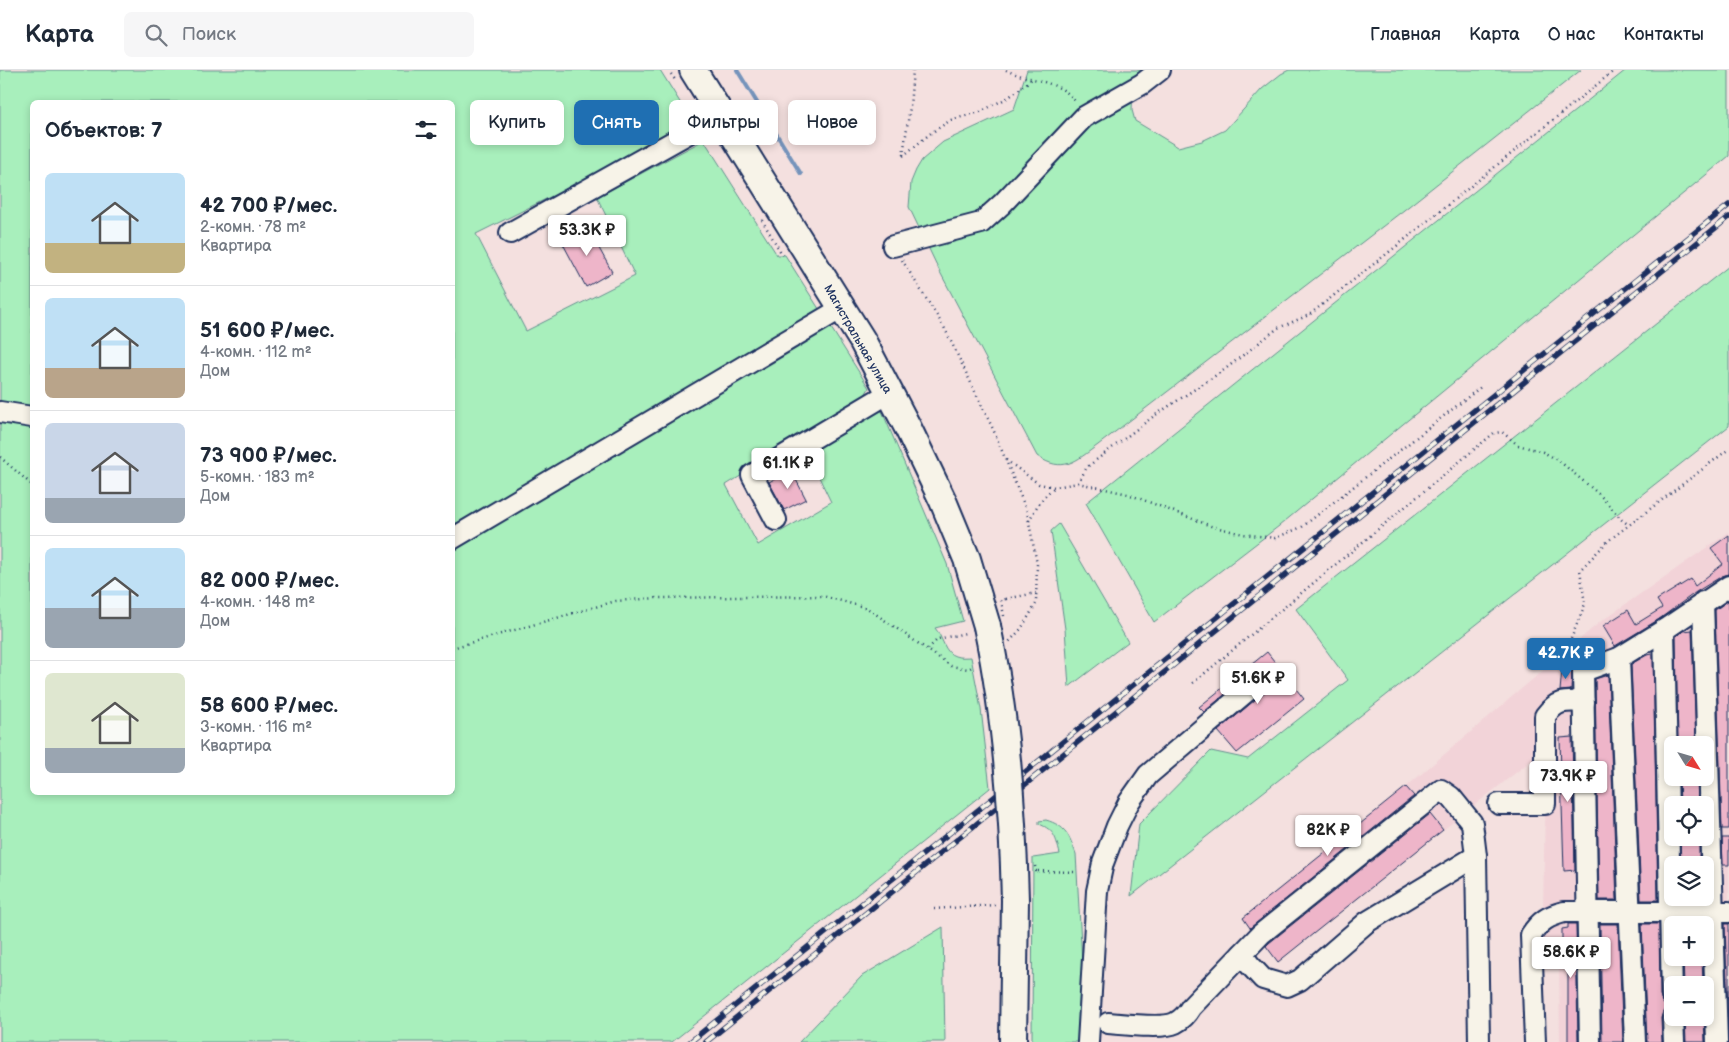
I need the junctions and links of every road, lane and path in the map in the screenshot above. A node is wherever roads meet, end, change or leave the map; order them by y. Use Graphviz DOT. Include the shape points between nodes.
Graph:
graph roads {
  1 [pos="693,70"];
  2 [pos="913,70"];
  3 [pos="1006,70"];
  4 [pos="1160,70"];
  5 [pos="1615,70"];
  6 [pos="1032,79"];
  7 [pos="712,100"];
  8 [pos="1084,117"];
  9 [pos="669,144"];
  10 [pos="740,145"];
  11 [pos="510,233"];
  12 [pos="893,246"];
  13 [pos="842,308"];
  14 [pos="1482,386"];
  15 [pos="889,392"];
  16 [pos="0,412"];
  17 [pos="30,417"];
  18 [pos="1729,450"];
  19 [pos="0,457"];
  20 [pos="1005,460"];
  21 [pos="30,483"];
  22 [pos="1078,483"];
  23 [pos="1054,487"];
  24 [pos="776,520"];
  25 [pos="1029,523"];
  26 [pos="1629,525"];
  27 [pos="455,537"];
  28 [pos="1729,586"];
  29 [pos="1036,593"];
  30 [pos="1006,599"];
  31 [pos="1703,602"];
  32 [pos="976,629"];
  33 [pos="1664,630"];
  34 [pos="1009,642"];
  35 [pos="455,647"];
  36 [pos="927,649"];
  37 [pos="1619,658"];
  38 [pos="976,665"];
  39 [pos="1583,671"];
  40 [pos="1260,680"];
  41 [pos="1193,683"];
  42 [pos="1584,702"];
  43 [pos="1499,804"];
  44 [pos="1476,856"];
  45 [pos="1038,871"];
  46 [pos="1075,872"];
  47 [pos="1006,902"];
  48 [pos="934,909"];
  49 [pos="1587,911"];
  50 [pos="1630,911"];
  51 [pos="1670,912"];
  52 [pos="1721,912"];
  53 [pos="1242,954"];
  54 [pos="1672,976"];
  55 [pos="1108,1023"];
  56 [pos="1673,1026"];
  57 [pos="1013,1042"];
  58 [pos="1088,1042"];
  59 [pos="1479,1042"];
  60 [pos="1535,1042"];
  61 [pos="1590,1042"];
  62 [pos="1635,1042"];
  63 [pos="1674,1042"];
  64 [pos="1717,1042"];
  1 -- 7 [label="main road, Магистральная улица"];
  2 -- 6 [label="path" via="903,156 951,120 980,112 1009,97"];
  3 -- 6 [label="path"];
  4 -- 8 [label="lane"];
  5 -- 22 [label="path" via="1309,315 1278,328 1224,370 1154,416 1087,467"];
  6 -- 8 [label="path" via="1072,96"];
  8 -- 12 [label="lane" via="981,223"];
  9 -- 11 [label="lane"];
  10 -- 13 [label="main road, Магистральная улица"];
  12 -- 20 [label="path" via="944,327"];
  13 -- 15 [label="main road, Магистральная улица"];
  13 -- 27 [label="lane"];
  14 -- 22 [label="path" via="1302,527 1275,538 1211,526 1128,494"];
  15 -- 24 [label="lane" via="752,476"];
  15 -- 32 [label="main road, Магистральная улица" via="947,510 967,559"];
  16 -- 17 [label="lane"];
  18 -- 26 [label="path"];
  19 -- 21 [label="path"];
  20 -- 23 [label="path" via="1039,484"];
  20 -- 25 [label="path"];
  22 -- 23 [label="path"];
  23 -- 25 [label="path" via="1036,507"];
  25 -- 29 [label="path" via="1037,564"];
  26 -- 39 [label="path" via="1580,570 1585,604 1571,639"];
  26 -- 41 [label="path" via="1600,495 1558,460 1518,445 1502,432 1494,433"];
  28 -- 31 [label="lane"];
  29 -- 30 [label="path"];
  29 -- 34 [label="path" via="1036,604"];
  31 -- 33 [label="lane"];
  31 -- 52 [label="lane"];
  32 -- 36 [label="path" via="938,639"];
  32 -- 47 [label="main road, Магистральная улица, bridge" via="995,666 1010,786"];
  33 -- 37 [label="lane"];
  33 -- 51 [label="lane"];
  35 -- 36 [label="path" via="616,601 823,596 867,608"];
  36 -- 38 [label="path" via="951,666 968,669"];
  37 -- 39 [label="lane"];
  37 -- 50 [label="lane"];
  39 -- 42 [label="lane"];
  40 -- 58 [label="lane" via="1148,775 1117,826 1097,891"];
  42 -- 43 [label="lane" via="1557,704 1546,716 1545,804"];
  42 -- 49 [label="lane"];
  44 -- 53 [label="lane" via="1367,922 1300,980 1287,986 1263,979"];
  44 -- 53 [label="lane" via="1472,823 1441,790 1261,934"];
  44 -- 59 [label="lane"];
  45 -- 46 [label="path"];
  47 -- 48 [label="path"];
  47 -- 57 [label="main road"];
  49 -- 50 [label="lane"];
  49 -- 60 [label="lane" via="1552,915 1538,924 1531,935"];
  49 -- 61 [label="lane"];
  50 -- 51 [label="lane"];
  50 -- 62 [label="lane"];
  51 -- 52 [label="lane"];
  51 -- 54 [label="lane"];
  52 -- 64 [label="lane"];
  53 -- 55 [label="lane" via="1185,1017 1173,1024 1139,1026"];
  56 -- 63 [label="lane"];
}
